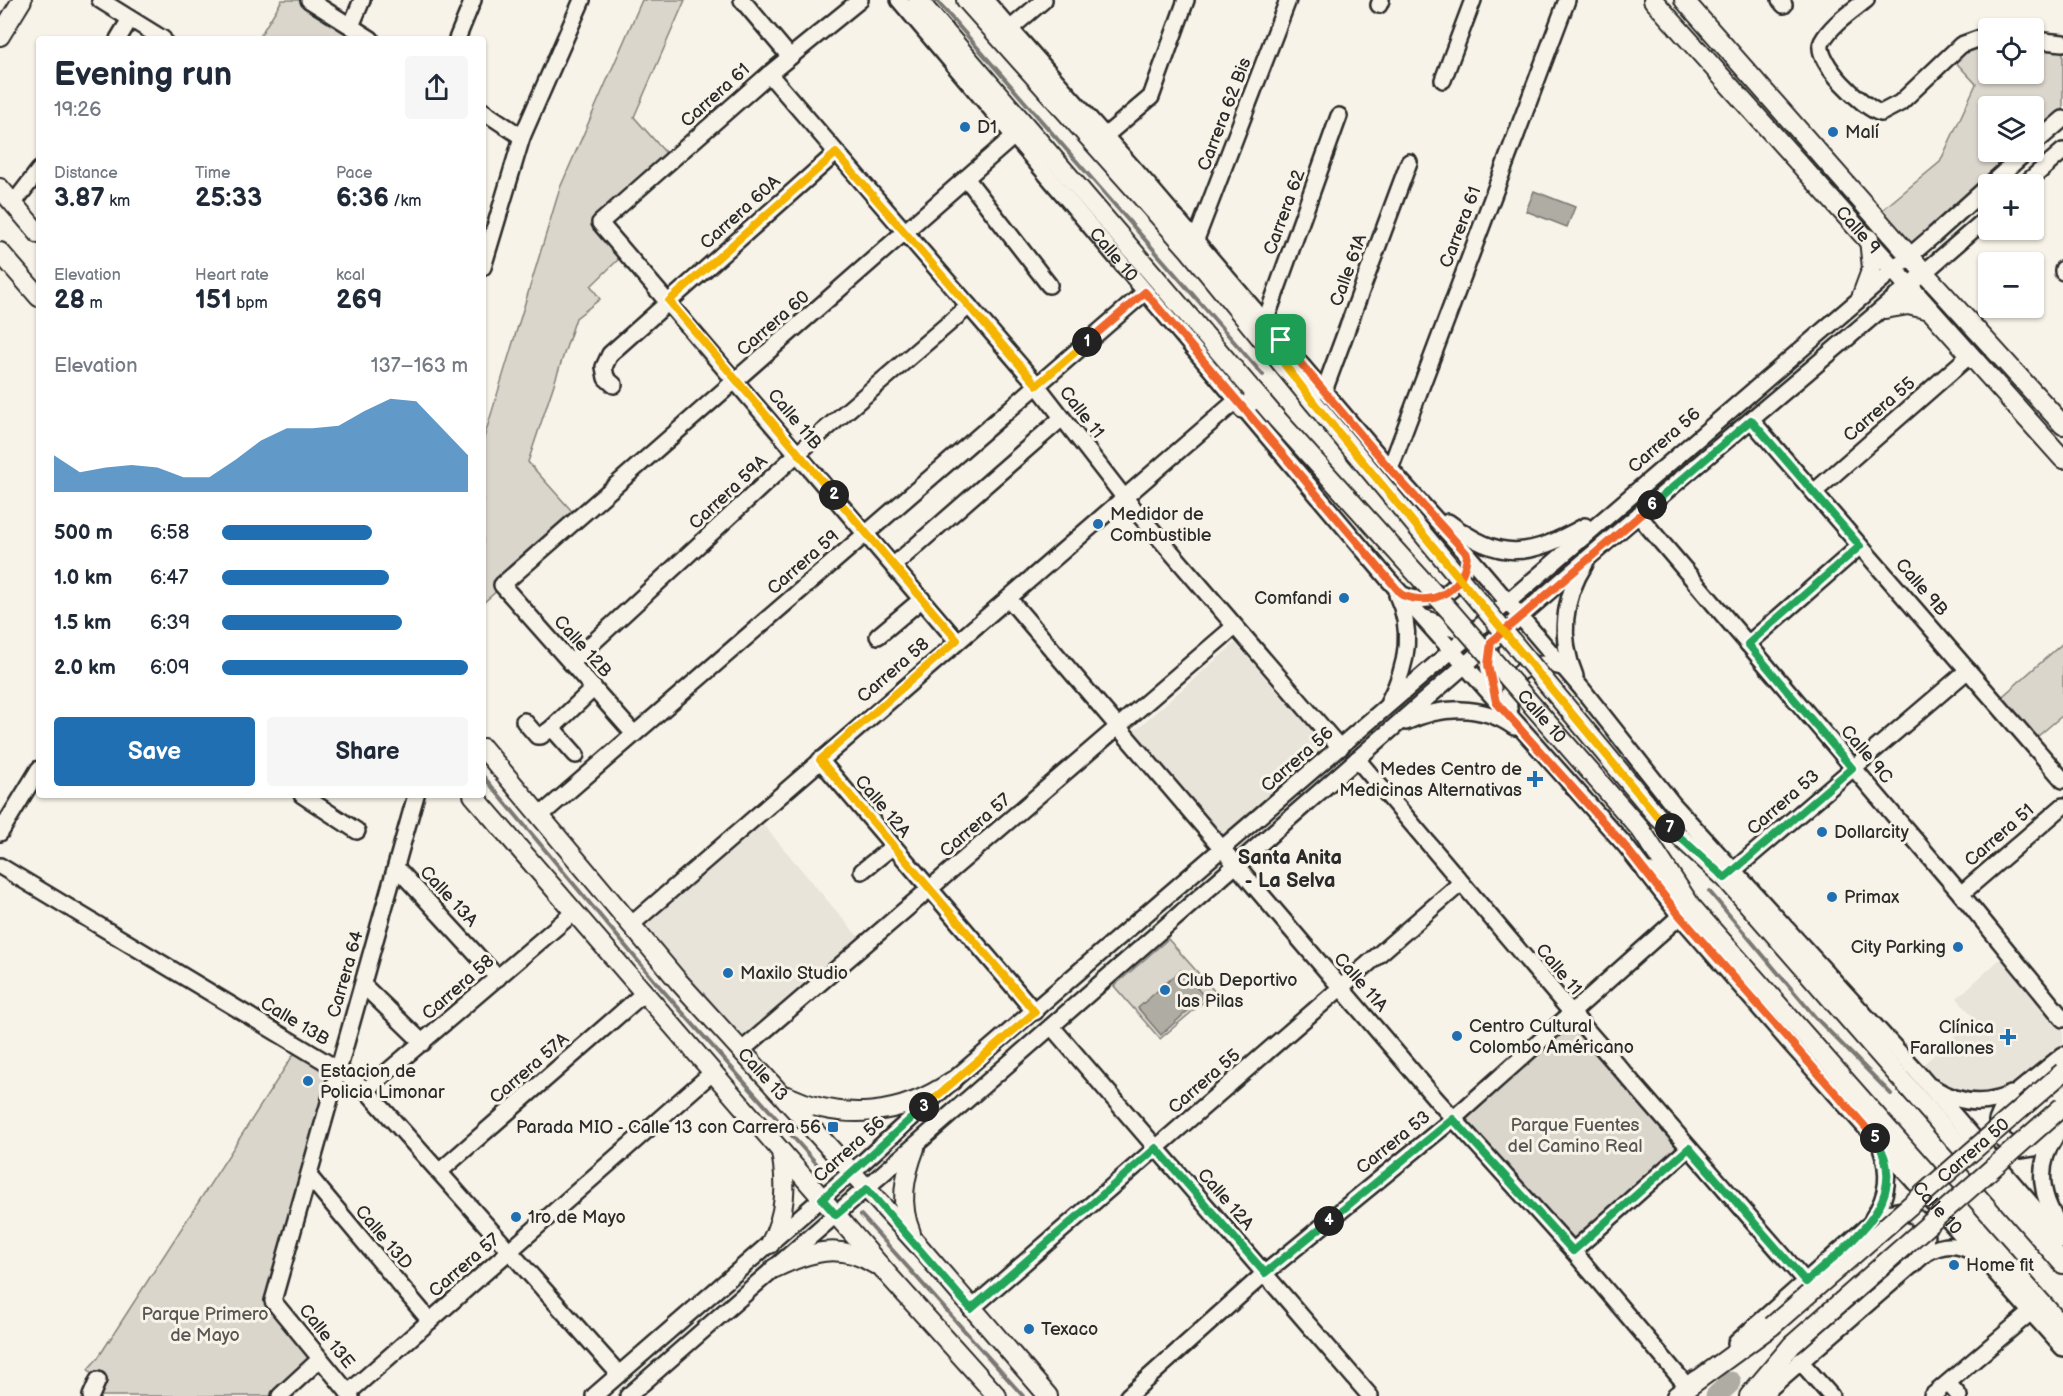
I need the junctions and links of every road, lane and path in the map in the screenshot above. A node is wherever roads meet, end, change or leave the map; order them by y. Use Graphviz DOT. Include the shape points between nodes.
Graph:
graph roads {
  1 [pos="22,0"];
  2 [pos="100,0"];
  3 [pos="309,0"];
  4 [pos="362,0"];
  5 [pos="473,0"];
  6 [pos="582,0"];
  7 [pos="742,0"];
  8 [pos="860,0"];
  9 [pos="899,0"];
  10 [pos="918,0"];
  11 [pos="966,0"];
  12 [pos="985,0"];
  13 [pos="1044,0"];
  14 [pos="1186,0"];
  15 [pos="1288,0"];
  16 [pos="1473,0"];
  17 [pos="1567,0"];
  18 [pos="1653,0"];
  19 [pos="1684,0"];
  20 [pos="1866,0"];
  21 [pos="130,19"];
  22 [pos="351,26"];
  23 [pos="1010,28"];
  24 [pos="0,36"];
  25 [pos="120,36"];
  26 [pos="158,36"];
  27 [pos="366,36"];
  28 [pos="458,36"];
  29 [pos="1687,37"];
  30 [pos="1978,38"];
  31 [pos="2044,41"];
  32 [pos="2063,43"];
  33 [pos="790,57"];
  34 [pos="769,74"];
  35 [pos="1443,80"];
  36 [pos="1054,88"];
  37 [pos="486,113"];
  38 [pos="1339,116"];
  39 [pos="2063,119"];
  40 [pos="2044,135"];
  41 [pos="1105,136"];
  42 [pos="522,137"];
  43 [pos="1024,140"];
  44 [pos="2063,152"];
  45 [pos="836,153"];
  46 [pos="1409,162"];
  47 [pos="2015,162"];
  48 [pos="36,174"];
  49 [pos="2037,174"];
  50 [pos="966,178"];
  51 [pos="0,188"];
  52 [pos="13,204"];
  53 [pos="600,223"];
  54 [pos="1978,226"];
  55 [pos="36,231"];
  56 [pos="904,232"];
  57 [pos="1869,240"];
  58 [pos="1196,242"];
  59 [pos="0,252"];
  60 [pos="1911,255"];
  61 [pos="486,257"];
  62 [pos="1894,269"];
  63 [pos="1925,273"];
  64 [pos="1049,285"];
  65 [pos="1909,286"];
  66 [pos="1145,292"];
  67 [pos="36,294"];
  68 [pos="1862,295"];
  69 [pos="669,301"];
  70 [pos="969,306"];
  71 [pos="1885,309"];
  72 [pos="1930,310"];
  73 [pos="1265,322"];
  74 [pos="1276,344"];
  75 [pos="1970,355"];
  76 [pos="736,380"];
  77 [pos="614,385"];
  78 [pos="1037,385"];
  79 [pos="1257,396"];
  80 [pos="1319,397"];
  81 [pos="1240,405"];
  82 [pos="1062,418"];
  83 [pos="1751,420"];
  84 [pos="2063,424"];
  85 [pos="798,453"];
  86 [pos="2063,459"];
  87 [pos="1390,469"];
  88 [pos="1814,492"];
  89 [pos="1123,496"];
  90 [pos="1419,500"];
  91 [pos="1611,512"];
  92 [pos="1639,516"];
  93 [pos="866,533"];
  94 [pos="1860,546"];
  95 [pos="1597,550"];
  96 [pos="1472,560"];
  97 [pos="894,565"];
  98 [pos="1388,579"];
  99 [pos="502,585"];
  100 [pos="1402,595"];
  101 [pos="922,599"];
  102 [pos="1009,599"];
  103 [pos="1508,603"];
  104 [pos="1419,615"];
  105 [pos="1519,617"];
  106 [pos="1234,627"];
  107 [pos="1489,631"];
  108 [pos="878,636"];
  109 [pos="957,640"];
  110 [pos="1748,644"];
  111 [pos="1451,651"];
  112 [pos="1550,654"];
  113 [pos="571,663"];
  114 [pos="1464,665"];
  115 [pos="1562,667"];
  116 [pos="1968,670"];
  117 [pos="594,688"];
  118 [pos="1582,689"];
  119 [pos="1496,702"];
  120 [pos="1510,716"];
  121 [pos="1374,718"];
  122 [pos="524,721"];
  123 [pos="1118,727"];
  124 [pos="552,728"];
  125 [pos="634,734"];
  126 [pos="1527,737"];
  127 [pos="1376,742"];
  128 [pos="1340,748"];
  129 [pos="486,751"];
  130 [pos="576,755"];
  131 [pos="1357,759"];
  132 [pos="820,760"];
  133 [pos="1852,768"];
  134 [pos="36,774"];
  135 [pos="2063,780"];
  136 [pos="307,798"];
  137 [pos="415,798"];
  138 [pos="475,798"];
  139 [pos="2063,806"];
  140 [pos="541,815"];
  141 [pos="357,831"];
  142 [pos="0,833"];
  143 [pos="892,847"];
  144 [pos="1223,850"];
  145 [pos="1236,865"];
  146 [pos="0,866"];
  147 [pos="396,867"];
  148 [pos="862,871"];
  149 [pos="1647,872"];
  150 [pos="1729,874"];
  151 [pos="1461,883"];
  152 [pos="1678,888"];
  153 [pos="929,890"];
  154 [pos="1961,894"];
  155 [pos="573,913"];
  156 [pos="1680,916"];
  157 [pos="632,924"];
  158 [pos="498,978"];
  159 [pos="363,985"];
  160 [pos="1341,988"];
  161 [pos="644,993"];
  162 [pos="1839,998"];
  163 [pos="1035,1012"];
  164 [pos="1571,1012"];
  165 [pos="2063,1019"];
  166 [pos="1052,1027"];
  167 [pos="423,1043"];
  168 [pos="741,1051"];
  169 [pos="2063,1055"];
  170 [pos="339,1070"];
  171 [pos="1916,1071"];
  172 [pos="713,1072"];
  173 [pos="2063,1072"];
  174 [pos="952,1081"];
  175 [pos="2022,1088"];
  176 [pos="366,1090"];
  177 [pos="781,1093"];
  178 [pos="2063,1106"];
  179 [pos="1453,1119"];
  180 [pos="2062,1129"];
  181 [pos="1873,1134"];
  182 [pos="915,1148"];
  183 [pos="1156,1148"];
  184 [pos="1689,1148"];
  185 [pos="781,1152"];
  186 [pos="439,1172"];
  187 [pos="852,1172"];
  188 [pos="309,1176"];
  189 [pos="867,1189"];
  190 [pos="822,1199"];
  191 [pos="836,1215"];
  192 [pos="1869,1222"];
  193 [pos="2063,1231"];
  194 [pos="2063,1241"];
  195 [pos="770,1244"];
  196 [pos="918,1245"];
  197 [pos="509,1251"];
  198 [pos="1573,1251"];
  199 [pos="1982,1259"];
  200 [pos="2063,1264"];
  201 [pos="1913,1265"];
  202 [pos="774,1268"];
  203 [pos="1265,1273"];
  204 [pos="890,1277"];
  205 [pos="1806,1282"];
  206 [pos="273,1301"];
  207 [pos="971,1309"];
  208 [pos="2032,1311"];
  209 [pos="430,1321"];
  210 [pos="2063,1327"];
  211 [pos="2063,1348"];
  212 [pos="1796,1353"];
  213 [pos="320,1359"];
  214 [pos="619,1374"];
  215 [pos="98,1380"];
  216 [pos="1948,1383"];
  217 [pos="1682,1391"];
  218 [pos="992,1394"];
  219 [pos="349,1395"];
  220 [pos="91,1396"];
  221 [pos="280,1396"];
  222 [pos="594,1396"];
  223 [pos="628,1396"];
  224 [pos="1048,1396"];
  225 [pos="1128,1396"];
  226 [pos="1371,1396"];
  227 [pos="1749,1396"];
  228 [pos="1761,1396"];
  229 [pos="1831,1396"];
  230 [pos="1932,1396"];
  231 [pos="1959,1396"];
  1 -- 24 [label="main road"];
  2 -- 21 [label="street"];
  3 -- 22 [label="street"];
  4 -- 22 [label="street"];
  5 -- 28 [label="street"];
  6 -- 42 [label="street"];
  7 -- 33 [label="street"];
  8 -- 33 [label="street, Carrera 61"];
  9 -- 43 [label="street, Calle 10"];
  10 -- 43 [label="main road, Calle 10"];
  11 -- 36 [label="main road, Calle 10"];
  12 -- 23 [label="street, Calle 10"];
  13 -- 23 [label="street"];
  14 -- 41 [label="street" via="1150,97"];
  15 -- 58 [label="street, Carrera 62 Bis"];
  16 -- 35 [label="street"];
  17 -- 87 [label="street, Carrera 61"];
  18 -- 29 [label="main road, Calle 9"];
  19 -- 29 [label="main road"];
  19 -- 60 [label="main road, Calle 9"];
  20 -- 30 [label="street" via="1829,31 1820,53 1842,83 1870,110 1881,113 1900,103 1961,45"];
  21 -- 25 [label="street"];
  21 -- 26 [label="street"];
  22 -- 27 [label="street"];
  23 -- 36 [label="street, Calle 10"];
  29 -- 57 [label="main road, Calle 9"];
  31 -- 32 [label="street"];
  33 -- 34 [label="street, Carrera 61"];
  34 -- 45 [label="street, Calle 11"];
  34 -- 53 [label="street, Carrera 61"];
  36 -- 41 [label="street, Calle 10"];
  36 -- 74 [label="main road, Calle 10"];
  37 -- 42 [label="street"];
  38 -- 73 [label="street, Carrera 62"];
  39 -- 40 [label="street"];
  41 -- 58 [label="street, Calle 10"];
  42 -- 61 [label="street"];
  43 -- 50 [label="street, Carrera 60"];
  43 -- 66 [label="street, Calle 10"];
  43 -- 79 [label="main road, Calle 10"];
  44 -- 49 [label="street"];
  45 -- 56 [label="street, Calle 11"];
  45 -- 69 [label="street, Carrera 60A"];
  46 -- 80 [label="street, Calle 61A"];
  47 -- 60 [label="street, Carrera 56"];
  48 -- 52 [label="street"];
  50 -- 56 [label="street, Carrera 60"];
  50 -- 64 [label="street"];
  51 -- 52 [label="main road"];
  52 -- 55 [label="main road"];
  53 -- 69 [label="street, Calle 11B"];
  54 -- 63 [label="street, Carrera 56"];
  56 -- 70 [label="street, Calle 11"];
  56 -- 76 [label="street, Carrera 60"];
  57 -- 62 [label="main road, Calle 9"];
  57 -- 68 [label="main road" via="1872,268"];
  58 -- 73 [label="street, Calle 10"];
  59 -- 67 [label="main road"];
  60 -- 62 [label="street, Carrera 56"];
  60 -- 63 [label="main road, Calle 9"];
  62 -- 65 [label="main road, Calle 9"];
  62 -- 68 [label="street, Carrera 56"];
  63 -- 65 [label="street, Carrera 56"];
  63 -- 84 [label="main road, Calle 9"];
  65 -- 71 [label="street, Carrera 56"];
  65 -- 72 [label="main road, Calle 9"];
  66 -- 78 [label="street, Carrera 59"];
  66 -- 81 [label="street, Calle 10"];
  68 -- 91 [label="street, Carrera 56"];
  69 -- 76 [label="street, Calle 11B"];
  69 -- 77 [label="street, Carrera 60A" via="610,354 604,367 606,378"];
  70 -- 78 [label="street, Calle 11"];
  70 -- 85 [label="street, Carrera 59A"];
  71 -- 72 [label="main road" via="1908,305"];
  71 -- 83 [label="street, Carrera 56"];
  72 -- 75 [label="main road, Calle 9"];
  73 -- 74 [label="street, Calle 10"];
  74 -- 80 [label="main road, Calle 10"];
  75 -- 86 [label="main road, Calle 9"];
  75 -- 88 [label="street, Carrera 55"];
  76 -- 85 [label="street, Calle 11B"];
  76 -- 99 [label="street, Carrera 60"];
  78 -- 82 [label="street, Calle 11"];
  78 -- 93 [label="street, Carrera 59"];
  79 -- 81 [label="main road"];
  79 -- 152 [label="main road, Calle 10, bridge" via="1641,830"];
  80 -- 87 [label="street, Calle 10"];
  80 -- 150 [label="main road, Calle 10, bridge" via="1657,816"];
  81 -- 89 [label="street, Carrera 58"];
  81 -- 98 [label="street, Calle 10"];
  82 -- 89 [label="street, Calle 11"];
  82 -- 97 [label="street"];
  83 -- 88 [label="street, Calle 9B"];
  83 -- 92 [label="street, Carrera 56"];
  85 -- 93 [label="street, Calle 11B"];
  85 -- 113 [label="street, Carrera 59A"];
  87 -- 90 [label="street, Calle 10"];
  88 -- 94 [label="street, Calle 9B"];
  89 -- 102 [label="street, Carrera 58"];
  89 -- 106 [label="street, Calle 11"];
  90 -- 91 [label="street" via="1467,537 1512,551 1551,544"];
  90 -- 96 [label="street, Calle 10"];
  91 -- 103 [label="street, Carrera 56"];
  92 -- 95 [label="street, Carrera 56"];
  92 -- 110 [label="street, Calle 9C"];
  93 -- 97 [label="street, Calle 11B"];
  93 -- 125 [label="street, Carrera 59"];
  94 -- 110 [label="street"];
  94 -- 116 [label="street, Calle 9B"];
  95 -- 105 [label="street, Carrera 56"];
  95 -- 118 [label="street" via="1578,576 1566,617 1567,649"];
  96 -- 100 [label="street" via="1451,591 1432,599"];
  96 -- 103 [label="street, Calle 10"];
  96 -- 107 [label="street" via="1487,595"];
  97 -- 101 [label="street, Calle 11B"];
  98 -- 100 [label="street, Calle 10"];
  98 -- 121 [label="street" via="1405,618 1405,661 1399,682"];
  99 -- 113 [label="street, Calle 12B"];
  100 -- 104 [label="street, Calle 10"];
  101 -- 108 [label="street"];
  101 -- 109 [label="street, Calle 11B"];
  102 -- 109 [label="street, Carrera 58"];
  102 -- 123 [label="street, Calle 11A"];
  103 -- 105 [label="street, Calle 10"];
  103 -- 107 [label="street, Carrera 56"];
  104 -- 107 [label="street" via="1450,628"];
  104 -- 111 [label="street, Calle 10"];
  105 -- 107 [label="street, Carrera 56"];
  105 -- 112 [label="street, Calle 10"];
  106 -- 123 [label="street, Carrera 57"];
  106 -- 128 [label="street, Calle 11"];
  107 -- 111 [label="street, Carrera 56"];
  107 -- 112 [label="street" via="1522,637"];
  107 -- 114 [label="street, Carrera 56"];
  107 -- 119 [label="street" via="1488,665"];
  109 -- 132 [label="street, Carrera 58"];
  110 -- 133 [label="street, Calle 9C"];
  111 -- 114 [label="street, Calle 10"];
  111 -- 121 [label="street, Carrera 56"];
  112 -- 115 [label="street, Calle 10"];
  113 -- 117 [label="street, Calle 12B"];
  114 -- 119 [label="street, Calle 10"];
  114 -- 127 [label="street, Carrera 56"];
  115 -- 118 [label="street, Calle 10"];
  115 -- 120 [label="street" via="1537,664 1515,678 1508,696"];
  116 -- 133 [label="street, Carrera 53"];
  116 -- 135 [label="street, Calle 9B"];
  117 -- 124 [label="street"];
  117 -- 125 [label="street, Calle 12B"];
  118 -- 150 [label="street, Calle 10"];
  119 -- 120 [label="street, Calle 10"];
  120 -- 126 [label="street, Calle 10"];
  121 -- 128 [label="street, Carrera 56"];
  122 -- 124 [label="street" via="537,736"];
  123 -- 144 [label="street, Calle 11A"];
  123 -- 153 [label="street, Carrera 57"];
  124 -- 130 [label="street"];
  125 -- 140 [label="street, Carrera 59"];
  126 -- 127 [label="street" via="1488,712 1466,709 1424,714"];
  126 -- 149 [label="street, Calle 10"];
  127 -- 131 [label="street, Carrera 56"];
  128 -- 144 [label="street, Carrera 56"];
  129 -- 140 [label="main road, Calle 13"];
  131 -- 145 [label="street, Carrera 56"];
  131 -- 151 [label="street, Calle 11"];
  132 -- 143 [label="street, Calle 12A"];
  132 -- 157 [label="street, Carrera 58"];
  133 -- 150 [label="street, Carrera 53"];
  133 -- 154 [label="street, Calle 9C"];
  134 -- 142 [label="street"];
  136 -- 141 [label="street"];
  137 -- 147 [label="street, Carrera 64"];
  138 -- 155 [label="main road, Calle 13"];
  139 -- 154 [label="street, Carrera 51"];
  140 -- 157 [label="main road, Calle 13"];
  143 -- 148 [label="street"];
  143 -- 153 [label="street, Calle 12A"];
  144 -- 145 [label="street, Calle 11A"];
  144 -- 163 [label="street, Carrera 56"];
  145 -- 160 [label="street, Calle 11A"];
  145 -- 166 [label="street, Carrera 56"];
  146 -- 170 [label="street, Calle 13B"];
  147 -- 158 [label="street, Calle 13A"];
  147 -- 159 [label="street, Carrera 64"];
  149 -- 152 [label="main road"];
  149 -- 156 [label="street, Calle 10"];
  150 -- 162 [label="main road, Calle 10"];
  151 -- 160 [label="street, Carrera 55"];
  151 -- 164 [label="street, Calle 11"];
  152 -- 156 [label="main road"];
  152 -- 210 [label="main road, Calle 10"];
  153 -- 163 [label="street, Calle 12A"];
  153 -- 168 [label="street, Carrera 57"];
  154 -- 165 [label="street, Calle 9C"];
  155 -- 158 [label="street, Carrera 58"];
  155 -- 161 [label="main road, Calle 13"];
  156 -- 164 [label="street, Carrera 53"];
  156 -- 181 [label="street, Calle 10"];
  157 -- 168 [label="main road, Calle 13"];
  158 -- 167 [label="street, Carrera 58"];
  159 -- 167 [label="street"];
  159 -- 170 [label="street, Carrera 64"];
  160 -- 179 [label="street, Calle 11A"];
  160 -- 183 [label="street, Carrera 55"];
  161 -- 172 [label="main road, Calle 13"];
  161 -- 186 [label="street, Carrera 57A"];
  162 -- 171 [label="street, Calle 10"];
  162 -- 200 [label="main road, Calle 10"];
  163 -- 174 [label="street, Carrera 56"];
  164 -- 179 [label="street, Carrera 53"];
  164 -- 184 [label="street, Calle 11"];
  166 -- 182 [label="street, Carrera 56"];
  166 -- 183 [label="street, Calle 12A"];
  167 -- 176 [label="street, Carrera 58"];
  168 -- 177 [label="main road, Calle 13"];
  169 -- 175 [label="street"];
  170 -- 176 [label="street, Calle 13B"];
  170 -- 188 [label="street, Carrera 64"];
  171 -- 175 [label="street" via="1942,1093 1970,1102 1997,1100"];
  171 -- 194 [label="street, Calle 10"];
  172 -- 185 [label="main road, Calle 13"];
  172 -- 197 [label="street, Carrera 57"];
  173 -- 217 [label="main road, Carrera 50, bridge" via="1772,1326"];
  174 -- 177 [label="main road" via="906,1105 864,1113 823,1109"];
  174 -- 187 [label="street, Carrera 56"];
  175 -- 180 [label="street" via="1999,1114 2003,1140 2027,1151 2040,1147"];
  176 -- 186 [label="street, Calle 13B"];
  177 -- 187 [label="main road, Calle 13"];
  178 -- 212 [label="main road, Carrera 50, bridge"];
  179 -- 198 [label="street, Calle 11A"];
  179 -- 203 [label="street, Carrera 53"];
  180 -- 193 [label="street" via="2045,1156 2042,1184 2049,1208"];
  181 -- 192 [label="street" via="1885,1158 1887,1179 1882,1202"];
  181 -- 199 [label="street, Calle 10"];
  182 -- 189 [label="street, Carrera 56"];
  182 -- 196 [label="main road" via="905,1175 903,1202"];
  183 -- 203 [label="street, Calle 12A"];
  183 -- 207 [label="street, Carrera 55"];
  184 -- 198 [label="street"];
  184 -- 205 [label="street, Calle 11"];
  185 -- 190 [label="main road, Calle 13"];
  185 -- 195 [label="main road" via="784,1204"];
  186 -- 197 [label="street, Calle 13B"];
  187 -- 189 [label="main road, Calle 13"];
  187 -- 190 [label="street, Carrera 56"];
  188 -- 206 [label="street, Carrera 64"];
  188 -- 209 [label="street, Calle 13D"];
  189 -- 191 [label="street, Carrera 56"];
  189 -- 196 [label="main road, Calle 13"];
  190 -- 191 [label="main road, Calle 13"];
  190 -- 195 [label="street, Carrera 56"];
  191 -- 202 [label="street, Carrera 56"];
  191 -- 204 [label="main road, Calle 13"];
  192 -- 201 [label="street" via="1895,1210 1920,1221 1926,1234 1925,1248"];
  192 -- 205 [label="street"];
  195 -- 214 [label="street, Carrera 56"];
  196 -- 207 [label="main road, Calle 13"];
  197 -- 209 [label="street, Carrera 57"];
  197 -- 214 [label="street, Calle 13B"];
  198 -- 217 [label="street, Calle 11A"];
  199 -- 201 [label="street, Carrera 50" via="1968,1249 1945,1245"];
  199 -- 208 [label="street, Calle 10"];
  201 -- 212 [label="street, Carrera 50"];
  202 -- 204 [label="main road" via="807,1253 832,1250 866,1259"];
  202 -- 223 [label="street, Carrera 56"];
  203 -- 225 [label="street, Carrera 53"];
  203 -- 226 [label="street, Calle 12A"];
  204 -- 218 [label="main road, Calle 13"];
  205 -- 217 [label="street"];
  206 -- 213 [label="street, Calle 13E"];
  207 -- 224 [label="main road, Calle 13"];
  208 -- 211 [label="street, Calle 10"];
  208 -- 216 [label="street"];
  209 -- 219 [label="street, Carrera 57"];
  212 -- 227 [label="main road, Carrera 50"];
  212 -- 228 [label="street, Carrera 50"];
  212 -- 229 [label="street"];
  213 -- 219 [label="street, Calle 13E"];
  213 -- 221 [label="street"];
  214 -- 222 [label="street, Carrera 56"];
  215 -- 220 [label="street"];
  216 -- 230 [label="street"];
  216 -- 231 [label="street"];
}
